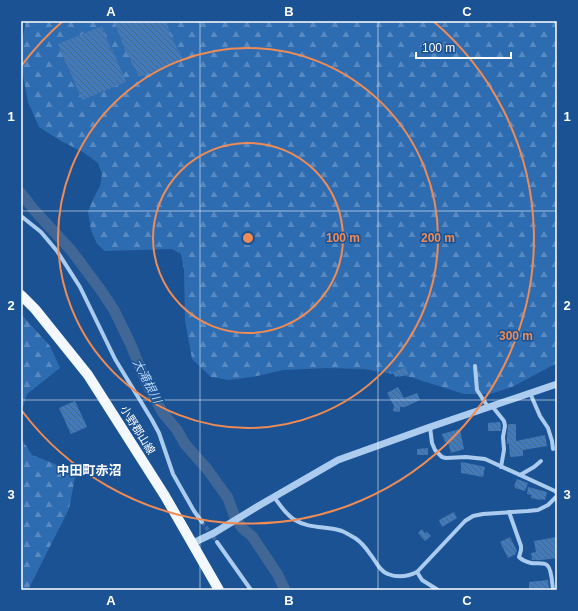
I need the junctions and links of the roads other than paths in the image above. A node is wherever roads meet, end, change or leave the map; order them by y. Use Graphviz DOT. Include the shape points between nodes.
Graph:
graph roads {
  1 [pos="21,216"];
  2 [pos="21,295"];
  3 [pos="475,366"];
  4 [pos="557,384"];
  5 [pos="530,393"];
  6 [pos="490,407"];
  7 [pos="430,427"];
  8 [pos="552,449"];
  9 [pos="540,461"];
  10 [pos="501,467"];
  11 [pos="520,475"];
  12 [pos="556,491"];
  13 [pos="557,496"];
  14 [pos="274,497"];
  15 [pos="509,512"];
  16 [pos="202,522"];
  17 [pos="217,542"];
  18 [pos="193,543"];
  19 [pos="417,572"];
  20 [pos="219,590"];
  21 [pos="251,590"];
  22 [pos="438,590"];
  23 [pos="553,590"];
  1 -- 16 [label="street" via="57,251 80,287 115,359 159,433 173,474"];
  2 -- 18 [label="main road, 小野郡山線" via="88,375"];
  3 -- 6 [label="street" via="477,390"];
  4 -- 5 [label="street"];
  5 -- 6 [label="street"];
  5 -- 8 [label="street" via="548,428"];
  6 -- 7 [label="street"];
  6 -- 10 [label="street" via="504,421 505,426"];
  7 -- 10 [label="street" via="432,443 442,457 485,459"];
  7 -- 14 [label="street" via="338,460"];
  9 -- 11 [label="street"];
  10 -- 11 [label="street"];
  11 -- 12 [label="street"];
  13 -- 15 [label="street" via="543,508"];
  14 -- 18 [label="street"];
  14 -- 19 [label="street" via="293,519 311,526 342,531 354,538 371,554 386,574 402,577"];
  15 -- 19 [label="street" via="473,516 465,521"];
  15 -- 23 [label="street" via="521,546 519,557 531,563 548,566"];
  17 -- 21 [label="street"];
  18 -- 20 [label="main road, 小野郡山線"];
  19 -- 22 [label="street" via="422,580"];
}
